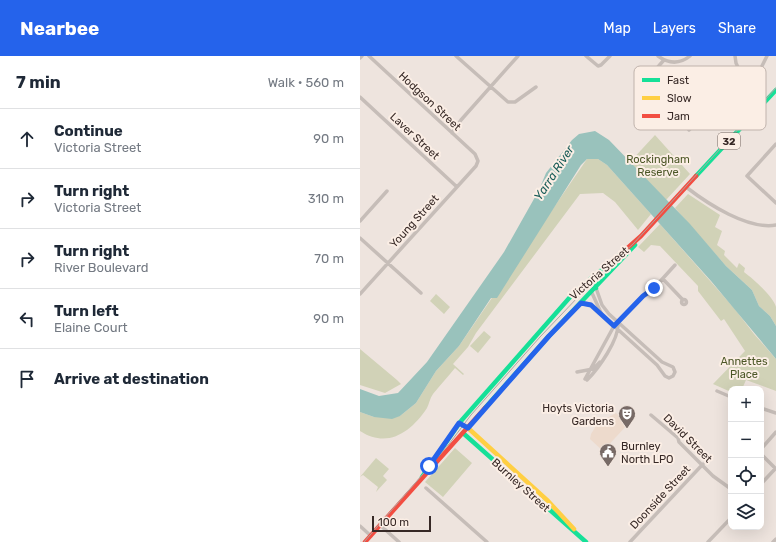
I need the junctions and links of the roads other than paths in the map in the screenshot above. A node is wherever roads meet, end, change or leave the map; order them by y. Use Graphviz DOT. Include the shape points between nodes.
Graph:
graph roads {
  1 [pos="369,56"];
  2 [pos="456,56"];
  3 [pos="518,56"];
  4 [pos="586,56"];
  5 [pos="610,56"];
  6 [pos="658,56"];
  7 [pos="690,56"];
  8 [pos="735,56"];
  9 [pos="767,56"];
  10 [pos="664,60"];
  11 [pos="659,66"];
  12 [pos="737,66"];
  13 [pos="762,66"];
  14 [pos="536,86"];
  15 [pos="490,87"];
  16 [pos="776,90"];
  17 [pos="360,98"];
  18 [pos="766,101"];
  19 [pos="739,130"];
  20 [pos="450,132"];
  21 [pos="776,144"];
  22 [pos="478,159"];
  23 [pos="457,187"];
  24 [pos="686,187"];
  25 [pos="387,191"];
  26 [pos="776,203"];
  27 [pos="360,221"];
  28 [pos="776,225"];
  29 [pos="641,236"];
  30 [pos="360,238"];
  31 [pos="388,264"];
  32 [pos="675,265"];
  33 [pos="590,279"];
  34 [pos="663,279"];
  35 [pos="596,288"];
  36 [pos="421,293"];
  37 [pos="592,293"];
  38 [pos="360,294"];
  39 [pos="682,300"];
  40 [pos="581,303"];
  41 [pos="602,315"];
  42 [pos="618,322"];
  43 [pos="614,326"];
  44 [pos="619,331"];
  45 [pos="629,333"];
  46 [pos="626,337"];
  47 [pos="638,341"];
  48 [pos="634,344"];
  49 [pos="600,353"];
  50 [pos="605,355"];
  51 [pos="601,362"];
  52 [pos="590,370"];
  53 [pos="577,372"];
  54 [pos="717,391"];
  55 [pos="728,396"];
  56 [pos="764,409"];
  57 [pos="776,413"];
  58 [pos="651,415"];
  59 [pos="459,423"];
  60 [pos="468,428"];
  61 [pos="776,432"];
  62 [pos="464,433"];
  63 [pos="764,446"];
  64 [pos="764,457"];
  65 [pos="702,464"];
  66 [pos="512,468"];
  67 [pos="775,469"];
  68 [pos="507,473"];
  69 [pos="422,477"];
  70 [pos="764,481"];
  71 [pos="728,487"];
  72 [pos="426,488"];
  73 [pos="548,501"];
  74 [pos="544,506"];
  75 [pos="728,521"];
  76 [pos="380,525"];
  77 [pos="360,526"];
  78 [pos="371,536"];
  79 [pos="580,537"];
  80 [pos="776,539"];
  81 [pos="365,542"];
  82 [pos="399,542"];
  83 [pos="487,542"];
  84 [pos="586,542"];
  85 [pos="630,542"];
  86 [pos="708,542"];
  87 [pos="773,542"];
  1 -- 20 [label="street, Hodgson Street"];
  2 -- 15 [label="street"];
  3 -- 15 [label="street"];
  4 -- 5 [label="street" via="598,66"];
  6 -- 10 [label="street"];
  7 -- 10 [label="street" via="677,62"];
  8 -- 12 [label="street"];
  9 -- 13 [label="street"];
  10 -- 11 [label="street"];
  14 -- 15 [label="street" via="512,102 508,102"];
  15 -- 20 [label="street"];
  16 -- 18 [label="main road, 32"];
  17 -- 23 [label="street, Laver Street"];
  19 -- 24 [label="main road, 32"];
  20 -- 22 [label="street, Hodgson Street"];
  21 -- 26 [label="street" via="747,176"];
  22 -- 23 [label="street, Young Street" via="476,166"];
  23 -- 31 [label="street, Young Street"];
  24 -- 28 [label="street" via="730,215 760,224"];
  24 -- 29 [label="main road, Victoria Street / 32"];
  25 -- 27 [label="street"];
  29 -- 33 [label="main road, Victoria Street / 32"];
  29 -- 35 [label="main road, Victoria Street / 32"];
  30 -- 31 [label="street"];
  31 -- 36 [label="street"];
  31 -- 38 [label="street, Young Street"];
  32 -- 34 [label="street"];
  33 -- 35 [label="main road"];
  33 -- 37 [label="main road"];
  33 -- 59 [label="main road, Victoria Street / 32" via="545,325"];
  34 -- 39 [label="street"];
  34 -- 42 [label="street"];
  35 -- 37 [label="main road, Victoria Street / 32"];
  35 -- 42 [label="street" via="605,309"];
  37 -- 40 [label="main road, Victoria Street / 32"];
  37 -- 41 [label="street"];
  40 -- 41 [label="street" via="590,304"];
  40 -- 60 [label="main road, Victoria Street / 32"];
  41 -- 43 [label="street"];
  42 -- 43 [label="street"];
  42 -- 44 [label="street"];
  42 -- 45 [label="street"];
  43 -- 44 [label="street"];
  43 -- 49 [label="street"];
  44 -- 46 [label="street"];
  44 -- 50 [label="street"];
  45 -- 46 [label="street"];
  45 -- 47 [label="street"];
  46 -- 48 [label="street"];
  47 -- 48 [label="street"];
  47 -- 48 [label="street" via="673,367 673,376 665,376 659,366"];
  49 -- 50 [label="street"];
  49 -- 52 [label="street"];
  50 -- 51 [label="street"];
  51 -- 52 [label="street"];
  51 -- 52 [label="street" via="586,379"];
  52 -- 53 [label="street"];
  54 -- 55 [label="street"];
  56 -- 57 [label="street"];
  58 -- 65 [label="street, David Street" via="678,438"];
  59 -- 60 [label="main road, Burnley Street"];
  59 -- 62 [label="main road, Burnley Street"];
  59 -- 69 [label="main road, Victoria Street / 32"];
  60 -- 62 [label="main road, Victoria Street / 32"];
  60 -- 66 [label="main road, Burnley Street"];
  61 -- 63 [label="street"];
  62 -- 68 [label="main road, Burnley Street"];
  62 -- 69 [label="main road, Victoria Street / 32"];
  64 -- 67 [label="street"];
  65 -- 71 [label="street, David Street"];
  65 -- 85 [label="street, Doonside Street"];
  66 -- 68 [label="main road"];
  66 -- 73 [label="main road, Burnley Street"];
  67 -- 70 [label="street"];
  68 -- 74 [label="main road, Burnley Street"];
  69 -- 76 [label="main road, Victoria Street / 32"];
  72 -- 83 [label="street"];
  73 -- 74 [label="main road"];
  73 -- 79 [label="main road, Burnley Street"];
  74 -- 79 [label="main road, Burnley Street"];
  75 -- 86 [label="street"];
  76 -- 78 [label="main road, Victoria Street / 32"];
  76 -- 82 [label="street"];
  77 -- 78 [label="street"];
  78 -- 81 [label="main road, Victoria Street / 32"];
  79 -- 84 [label="main road, Burnley Street"];
  80 -- 87 [label="street"];
}
